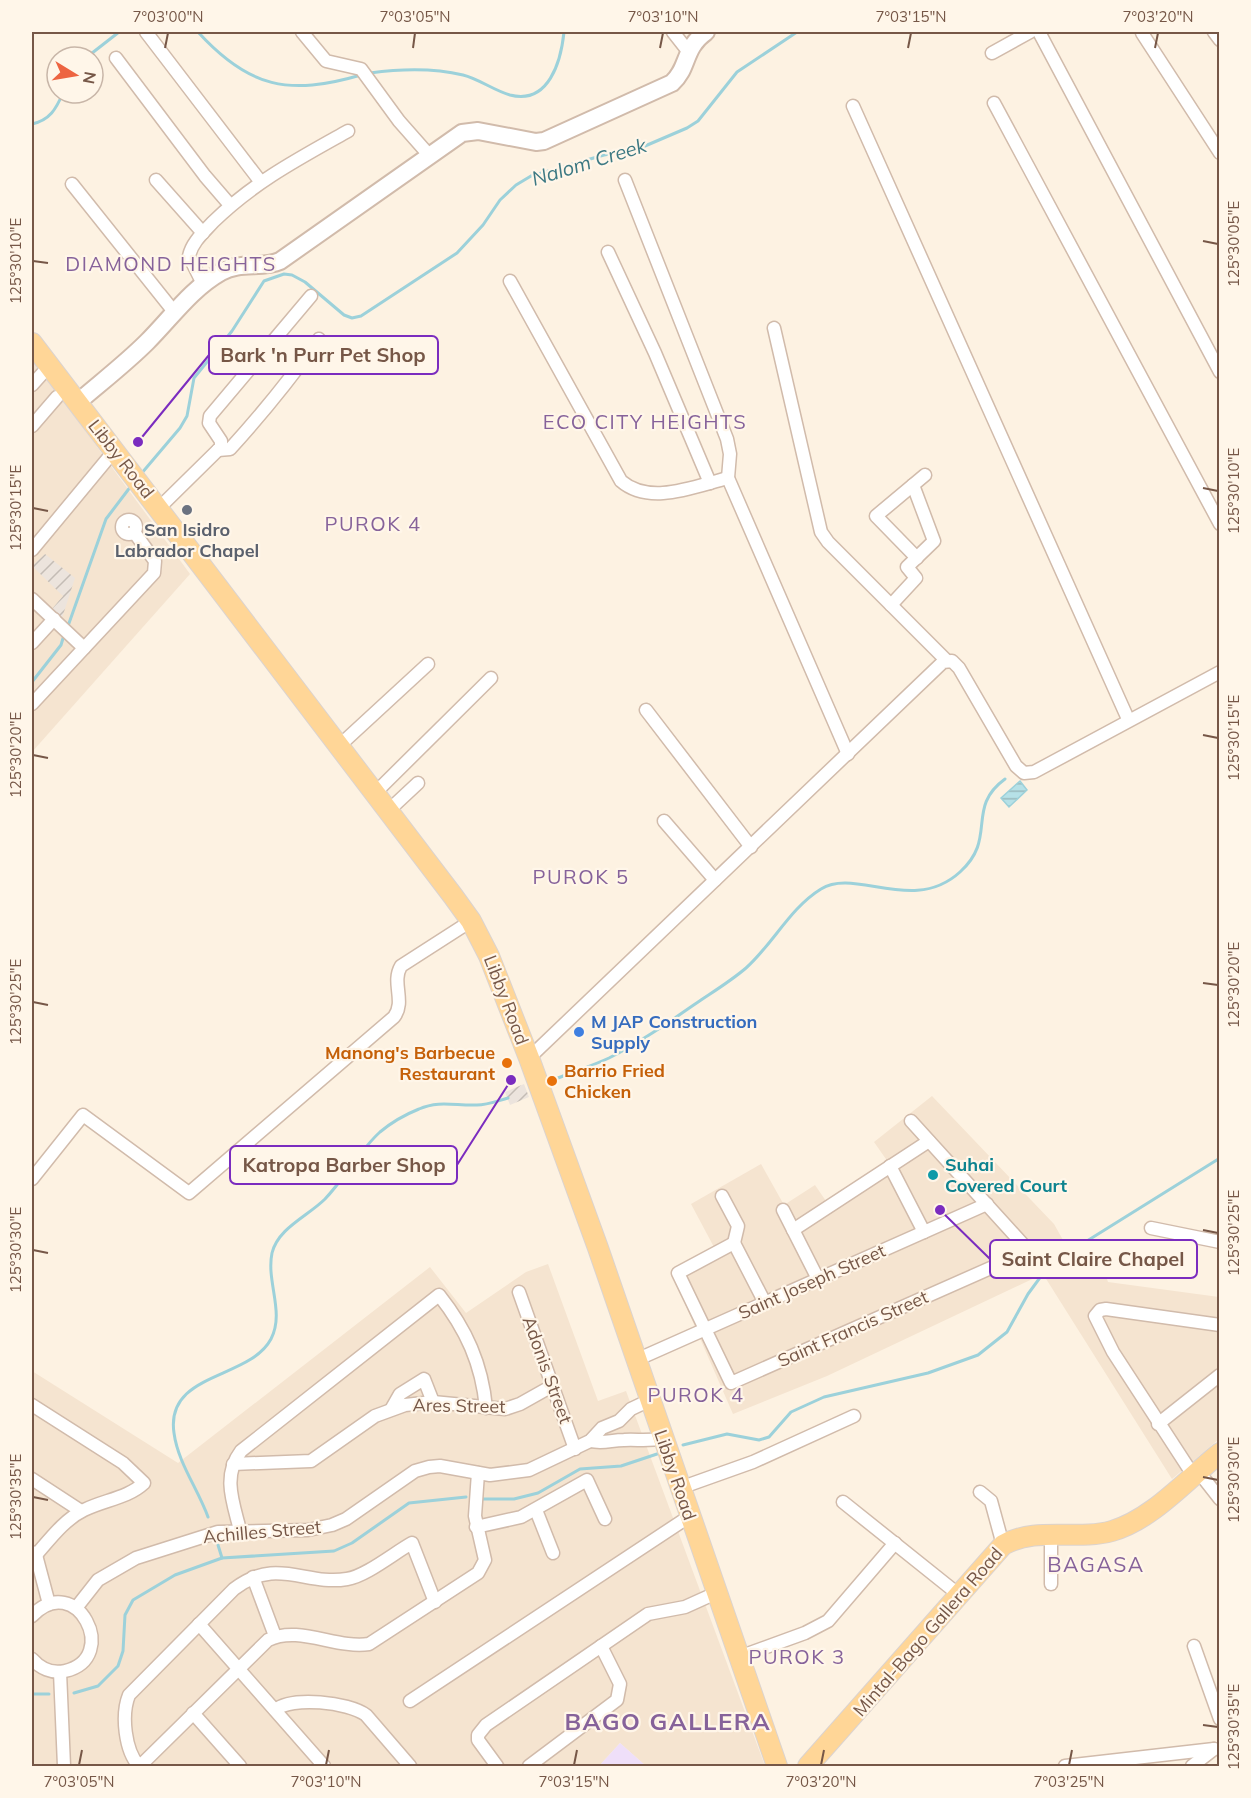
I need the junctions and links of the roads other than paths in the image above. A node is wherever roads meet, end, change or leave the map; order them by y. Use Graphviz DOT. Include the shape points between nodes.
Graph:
graph roads {
  1 [pos="146,32"];
  2 [pos="302,32"];
  3 [pos="673,32"];
  4 [pos="706,32"];
  5 [pos="1030,32"];
  6 [pos="1039,32"];
  7 [pos="1214,32"];
  8 [pos="1142,33"];
  9 [pos="1220,40"];
  10 [pos="688,51"];
  11 [pos="992,53"];
  12 [pos="116,58"];
  13 [pos="994,103"];
  14 [pos="853,106"];
  15 [pos="348,131"];
  16 [pos="1220,153"];
  17 [pos="429,155"];
  18 [pos="156,180"];
  19 [pos="626,180"];
  20 [pos="260,181"];
  21 [pos="72,184"];
  22 [pos="230,205"];
  23 [pos="203,232"];
  24 [pos="608,252"];
  25 [pos="510,281"];
  26 [pos="203,284"];
  27 [pos="311,296"];
  28 [pos="174,313"];
  29 [pos="774,328"];
  30 [pos="319,339"];
  31 [pos="32,343"];
  32 [pos="49,366"];
  33 [pos="1220,372"];
  34 [pos="32,385"];
  35 [pos="57,398"];
  36 [pos="77,404"];
  37 [pos="32,426"];
  38 [pos="218,450"];
  39 [pos="116,453"];
  40 [pos="924,475"];
  41 [pos="728,478"];
  42 [pos="710,483"];
  43 [pos="913,485"];
  44 [pos="155,503"];
  45 [pos="1220,524"];
  46 [pos="134,532"];
  47 [pos="32,550"];
  48 [pos="917,558"];
  49 [pos="32,599"];
  50 [pos="891,605"];
  51 [pos="63,628"];
  52 [pos="32,643"];
  53 [pos="84,648"];
  54 [pos="946,660"];
  55 [pos="428,664"];
  56 [pos="1220,672"];
  57 [pos="491,678"];
  58 [pos="32,704"];
  59 [pos="646,710"];
  60 [pos="1128,719"];
  61 [pos="339,746"];
  62 [pos="848,754"];
  63 [pos="418,783"];
  64 [pos="375,793"];
  65 [pos="388,811"];
  66 [pos="664,820"];
  67 [pos="751,847"];
  68 [pos="715,880"];
  69 [pos="471,921"];
  70 [pos="529,1058"];
  71 [pos="911,1121"];
  72 [pos="929,1141"];
  73 [pos="890,1166"];
  74 [pos="32,1179"];
  75 [pos="722,1196"];
  76 [pos="987,1204"];
  77 [pos="783,1210"];
  78 [pos="1151,1228"];
  79 [pos="793,1230"];
  80 [pos="924,1232"];
  81 [pos="1220,1242"];
  82 [pos="734,1243"];
  83 [pos="818,1279"];
  84 [pos="519,1292"];
  85 [pos="765,1303"];
  86 [pos="1220,1326"];
  87 [pos="705,1329"];
  88 [pos="636,1360"];
  89 [pos="1220,1375"];
  90 [pos="552,1386"];
  91 [pos="650,1400"];
  92 [pos="433,1402"];
  93 [pos="32,1405"];
  94 [pos="392,1408"];
  95 [pos="486,1408"];
  96 [pos="854,1416"];
  97 [pos="619,1421"];
  98 [pos="1158,1424"];
  99 [pos="663,1438"];
  100 [pos="625,1439"];
  101 [pos="590,1441"];
  102 [pos="575,1449"];
  103 [pos="1220,1453"];
  104 [pos="233,1464"];
  105 [pos="478,1473"];
  106 [pos="1195,1473"];
  107 [pos="32,1479"];
  108 [pos="680,1488"];
  109 [pos="980,1492"];
  110 [pos="1220,1499"];
  111 [pos="843,1502"];
  112 [pos="536,1510"];
  113 [pos="81,1511"];
  114 [pos="690,1516"];
  115 [pos="605,1519"];
  116 [pos="476,1527"];
  117 [pos="240,1530"];
  118 [pos="1051,1534"];
  119 [pos="895,1543"];
  120 [pos="1004,1545"];
  121 [pos="34,1553"];
  122 [pos="553,1553"];
  123 [pos="254,1577"];
  124 [pos="1051,1584"];
  125 [pos="716,1593"];
  126 [pos="958,1594"];
  127 [pos="435,1602"];
  128 [pos="49,1604"];
  129 [pos="76,1608"];
  130 [pos="32,1616"];
  131 [pos="199,1624"];
  132 [pos="275,1636"];
  133 [pos="601,1646"];
  134 [pos="1194,1646"];
  135 [pos="739,1657"];
  136 [pos="32,1659"];
  137 [pos="238,1668"];
  138 [pos="60,1672"];
  139 [pos="410,1701"];
  140 [pos="274,1710"];
  141 [pos="193,1713"];
  142 [pos="1220,1719"];
  143 [pos="1217,1747"];
  144 [pos="63,1766"];
  145 [pos="140,1767"];
  146 [pos="240,1767"];
  147 [pos="324,1767"];
  148 [pos="410,1767"];
  149 [pos="497,1767"];
  150 [pos="529,1767"];
  151 [pos="777,1767"];
  152 [pos="808,1767"];
  153 [pos="1065,1767"];
  154 [pos="1192,1767"];
  1 -- 20 [label="street"];
  2 -- 17 [label="street" via="326,61 361,69"];
  3 -- 10 [label="street"];
  4 -- 10 [label="street"];
  5 -- 11 [label="street"];
  6 -- 33 [label="street"];
  7 -- 9 [label="street"];
  8 -- 16 [label="street"];
  10 -- 17 [label="street" via="672,83 550,139 536,142 469,131"];
  12 -- 22 [label="street"];
  13 -- 45 [label="street"];
  14 -- 60 [label="street"];
  15 -- 20 [label="street"];
  17 -- 26 [label="street" via="280,261 234,267"];
  18 -- 23 [label="street"];
  19 -- 41 [label="street" via="727,439"];
  20 -- 22 [label="street"];
  21 -- 28 [label="street"];
  22 -- 23 [label="street"];
  23 -- 26 [label="street" via="189,256"];
  24 -- 42 [label="street"];
  25 -- 42 [label="street" via="621,481 653,493"];
  26 -- 28 [label="street"];
  27 -- 38 [label="street" via="210,416 210,425 221,441"];
  28 -- 36 [label="street"];
  29 -- 50 [label="street" via="818,526 828,542"];
  30 -- 38 [label="street" via="236,442 228,450"];
  31 -- 32 [label="main road, Libby Road"];
  32 -- 34 [label="street"];
  32 -- 36 [label="main road, Libby Road"];
  35 -- 37 [label="street"];
  36 -- 39 [label="main road, Libby Road"];
  38 -- 44 [label="street"];
  39 -- 44 [label="main road, Libby Road"];
  39 -- 47 [label="street"];
  40 -- 43 [label="street"];
  41 -- 42 [label="street"];
  41 -- 62 [label="street"];
  43 -- 48 [label="street" via="934,541"];
  43 -- 48 [label="street" via="876,516"];
  44 -- 61 [label="main road, Libby Road"];
  46 -- 53 [label="street" via="155,561 156,570"];
  48 -- 50 [label="street" via="907,567 916,579"];
  49 -- 51 [label="street"];
  50 -- 54 [label="street"];
  51 -- 52 [label="street"];
  51 -- 53 [label="street"];
  53 -- 58 [label="street"];
  54 -- 60 [label="street" via="959,668 1016,766 1024,773 1041,769"];
  54 -- 62 [label="street"];
  55 -- 61 [label="street"];
  56 -- 60 [label="street"];
  57 -- 64 [label="street"];
  59 -- 67 [label="street"];
  61 -- 64 [label="main road, Libby Road"];
  62 -- 67 [label="street"];
  63 -- 65 [label="street"];
  64 -- 65 [label="main road, Libby Road"];
  65 -- 69 [label="main road, Libby Road"];
  66 -- 68 [label="street"];
  67 -- 68 [label="street"];
  68 -- 70 [label="street"];
  69 -- 70 [label="main road, Libby Road"];
  69 -- 74 [label="street" via="401,966 397,980 400,1006 394,1017 189,1193 83,1115"];
  70 -- 88 [label="main road, Libby Road"];
  71 -- 72 [label="street"];
  72 -- 73 [label="street"];
  72 -- 76 [label="street"];
  73 -- 79 [label="street"];
  73 -- 80 [label="street"];
  75 -- 82 [label="street" via="738,1226"];
  76 -- 80 [label="street, Saint Joseph Street"];
  76 -- 87 [label="street, Saint Francis Street" via="1029,1251 731,1383"];
  77 -- 79 [label="street"];
  78 -- 81 [label="street"];
  79 -- 83 [label="street"];
  80 -- 83 [label="street, Saint Joseph Street"];
  82 -- 85 [label="street"];
  82 -- 87 [label="street" via="678,1273"];
  83 -- 85 [label="street, Saint Joseph Street"];
  84 -- 90 [label="street, Adonis Street"];
  85 -- 87 [label="street, Saint Joseph Street"];
  86 -- 98 [label="street" via="1106,1309 1096,1312 1095,1321"];
  87 -- 88 [label="street, Saint Joseph Street"];
  88 -- 91 [label="main road, Libby Road"];
  89 -- 98 [label="street"];
  90 -- 95 [label="street, Ares Street" via="512,1407"];
  90 -- 102 [label="street, Adonis Street"];
  91 -- 97 [label="street, Achilles Street" via="631,1409"];
  91 -- 99 [label="main road, Libby Road"];
  92 -- 94 [label="street, Ares Street"];
  92 -- 94 [label="street" via="424,1379 400,1394"];
  92 -- 95 [label="street, Ares Street"];
  93 -- 113 [label="street" via="123,1462 144,1483 130,1494"];
  94 -- 104 [label="street, Ares Street" via="311,1461"];
  95 -- 104 [label="street" via="479,1367 468,1338 439,1295 249,1443"];
  96 -- 108 [label="street" via="753,1462"];
  97 -- 100 [label="street"];
  97 -- 101 [label="street, Achilles Street" via="602,1428"];
  98 -- 106 [label="street"];
  99 -- 100 [label="street, Achilles Street" via="641,1442"];
  99 -- 108 [label="main road, Libby Road"];
  100 -- 101 [label="street, Achilles Street" via="607,1444"];
  101 -- 102 [label="street, Achilles Street"];
  102 -- 105 [label="street, Achilles Street" via="517,1474"];
  103 -- 106 [label="main road, Mintal-Bago Gallera Road"];
  104 -- 117 [label="street" via="230,1491"];
  105 -- 116 [label="street"];
  105 -- 117 [label="street, Achilles Street" via="429,1467 415,1471 353,1515 332,1525 308,1530"];
  106 -- 110 [label="street"];
  106 -- 118 [label="main road, Mintal-Bago Gallera Road" via="1139,1519 1123,1527 1099,1533"];
  107 -- 113 [label="street"];
  108 -- 114 [label="main road, Libby Road"];
  109 -- 120 [label="street" via="991,1501"];
  111 -- 119 [label="street"];
  112 -- 115 [label="street" via="587,1480"];
  112 -- 116 [label="street"];
  112 -- 122 [label="street"];
  113 -- 121 [label="street"];
  114 -- 125 [label="main road, Libby Road"];
  114 -- 139 [label="street"];
  116 -- 127 [label="street" via="484,1565"];
  117 -- 129 [label="street, Achilles Street" via="205,1534 122,1564 98,1580"];
  118 -- 120 [label="main road, Mintal-Bago Gallera Road" via="1024,1536"];
  118 -- 124 [label="street"];
  119 -- 126 [label="street"];
  119 -- 135 [label="street" via="828,1621"];
  120 -- 126 [label="main road, Mintal-Bago Gallera Road"];
  121 -- 128 [label="street"];
  123 -- 127 [label="street" via="283,1573 345,1580 412,1543"];
  123 -- 131 [label="street" via="234,1589"];
  123 -- 132 [label="street"];
  125 -- 133 [label="street" via="685,1607 648,1614"];
  125 -- 135 [label="main road, Libby Road"];
  126 -- 152 [label="main road, Mintal-Bago Gallera Road"];
  127 -- 132 [label="street" via="369,1644"];
  128 -- 129 [label="street"];
  128 -- 130 [label="street"];
  129 -- 138 [label="street" via="90,1625 91,1646 80,1664"];
  131 -- 137 [label="street"];
  131 -- 145 [label="street" via="133,1690 127,1701 128,1746"];
  132 -- 137 [label="street"];
  133 -- 149 [label="street" via="481,1731 479,1745"];
  133 -- 150 [label="street" via="620,1684 617,1700"];
  134 -- 142 [label="street"];
  135 -- 151 [label="main road, Libby Road"];
  136 -- 138 [label="street" via="45,1669"];
  137 -- 140 [label="street"];
  137 -- 141 [label="street"];
  138 -- 144 [label="street"];
  140 -- 147 [label="street"];
  140 -- 148 [label="street" via="296,1702 356,1709 366,1715"];
  141 -- 145 [label="street"];
  141 -- 146 [label="street"];
  143 -- 153 [label="street"];
  143 -- 154 [label="street"];
}
